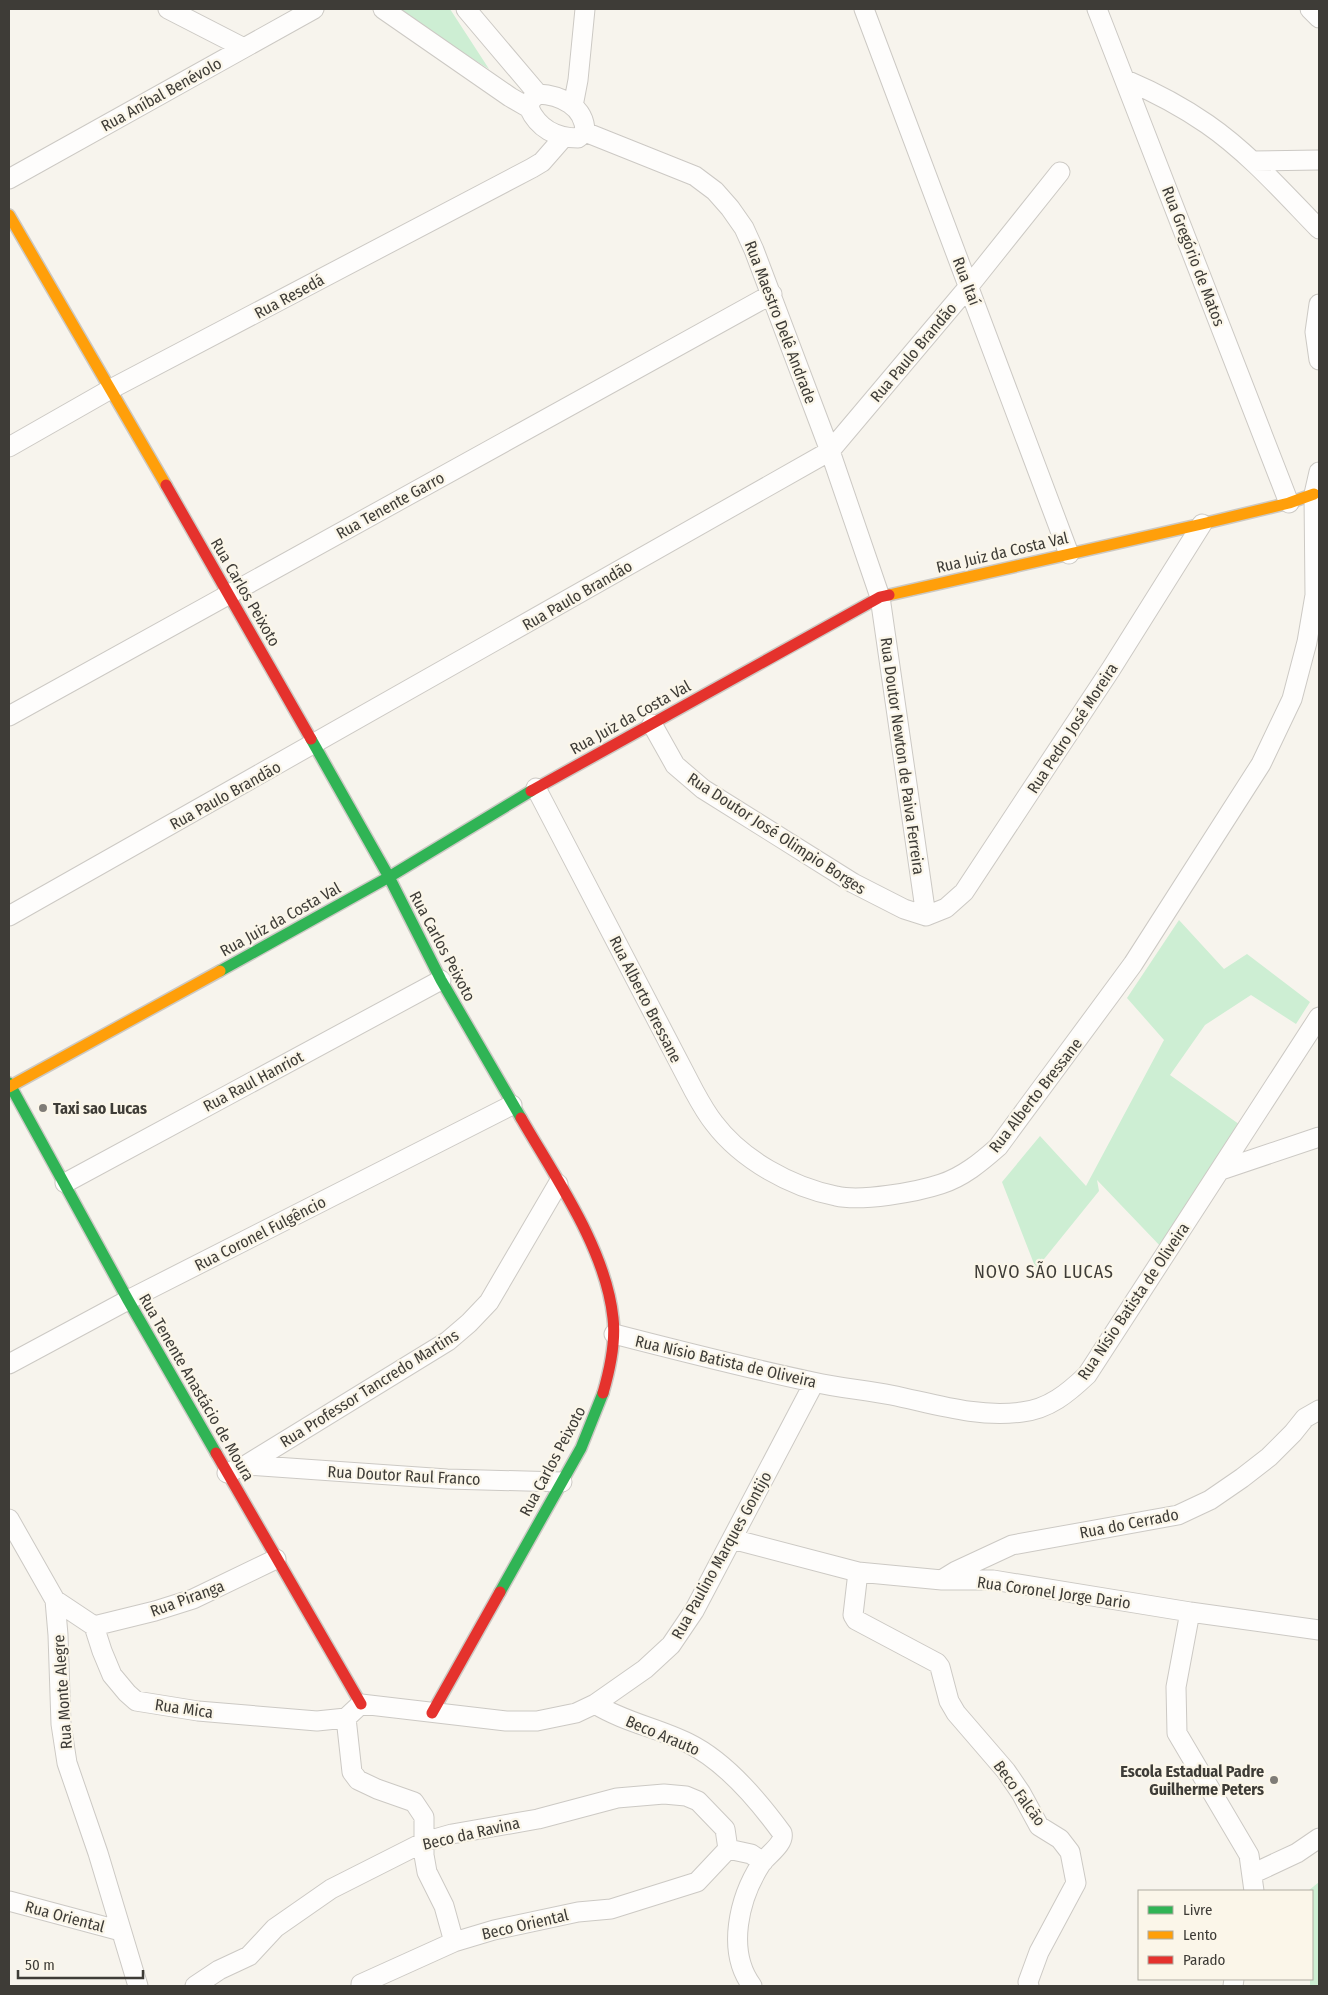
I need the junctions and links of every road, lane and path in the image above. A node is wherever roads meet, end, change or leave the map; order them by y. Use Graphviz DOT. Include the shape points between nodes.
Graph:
graph roads {
  1 [pos="168,9"];
  2 [pos="314,9"];
  3 [pos="383,9"];
  4 [pos="466,9"];
  5 [pos="585,9"];
  6 [pos="864,9"];
  7 [pos="1097,9"];
  8 [pos="1310,9"];
  9 [pos="1319,18"];
  10 [pos="244,48"];
  11 [pos="1126,80"];
  12 [pos="533,101"];
  13 [pos="573,106"];
  14 [pos="585,132"];
  15 [pos="563,138"];
  16 [pos="1319,160"];
  17 [pos="1252,161"];
  18 [pos="1060,172"];
  19 [pos="9,179"];
  20 [pos="9,215"];
  21 [pos="1319,229"];
  22 [pos="969,286"];
  23 [pos="772,294"];
  24 [pos="1319,304"];
  25 [pos="1319,360"];
  26 [pos="109,390"];
  27 [pos="9,447"];
  28 [pos="830,451"];
  29 [pos="1319,472"];
  30 [pos="1314,494"];
  31 [pos="1289,503"];
  32 [pos="1202,524"];
  33 [pos="1069,554"];
  34 [pos="229,594"];
  35 [pos="880,596"];
  36 [pos="9,716"];
  37 [pos="652,724"];
  38 [pos="314,745"];
  39 [pos="536,788"];
  40 [pos="389,878"];
  41 [pos="9,916"];
  42 [pos="926,916"];
  43 [pos="441,980"];
  44 [pos="1319,1017"];
  45 [pos="9,1085"];
  46 [pos="512,1105"];
  47 [pos="1319,1137"];
  48 [pos="1221,1170"];
  49 [pos="65,1183"];
  50 [pos="558,1184"];
  51 [pos="128,1300"];
  52 [pos="614,1334"];
  53 [pos="9,1364"];
  54 [pos="814,1383"];
  55 [pos="1319,1410"];
  56 [pos="246,1465"];
  57 [pos="227,1473"];
  58 [pos="562,1482"];
  59 [pos="9,1519"];
  60 [pos="732,1539"];
  61 [pos="276,1559"];
  62 [pos="858,1572"];
  63 [pos="942,1580"];
  64 [pos="55,1600"];
  65 [pos="1190,1612"];
  66 [pos="94,1626"];
  67 [pos="1319,1630"];
  68 [pos="361,1704"];
  69 [pos="596,1704"];
  70 [pos="432,1713"];
  71 [pos="346,1718"];
  72 [pos="1319,1838"];
  73 [pos="424,1842"];
  74 [pos="728,1849"];
  75 [pos="763,1862"];
  76 [pos="1253,1883"];
  77 [pos="9,1901"];
  78 [pos="121,1931"];
  79 [pos="454,1942"];
  80 [pos="138,1986"];
  81 [pos="195,1986"];
  82 [pos="361,1986"];
  83 [pos="752,1986"];
  84 [pos="1029,1986"];
  1 -- 10 [label="street"];
  2 -- 10 [label="street, Rua Aníbal Benévolo"];
  3 -- 12 [label="street" via="510,97"];
  4 -- 12 [label="street"];
  5 -- 13 [label="street"];
  6 -- 22 [label="street, Rua Itaí"];
  7 -- 11 [label="street, Rua Gregório de Matos"];
  8 -- 9 [label="street"];
  10 -- 19 [label="street, Rua Aníbal Benévolo"];
  11 -- 17 [label="street" via="1164,96 1208,124"];
  11 -- 31 [label="street, Rua Gregório de Matos"];
  12 -- 13 [label="street" via="561,98"];
  12 -- 15 [label="street" via="539,123"];
  13 -- 14 [label="street" via="585,125"];
  14 -- 15 [label="street" via="578,138"];
  14 -- 23 [label="street, Rua Maestro Delê Andrade" via="695,176 715,191 744,228"];
  15 -- 26 [label="street, Rua Resedá" via="542,162 532,168"];
  16 -- 17 [label="street"];
  17 -- 21 [label="street"];
  18 -- 22 [label="street, Rua Paulo Brandão"];
  20 -- 26 [label="street, Rua Carlos Peixoto"];
  22 -- 28 [label="street, Rua Paulo Brandão"];
  22 -- 33 [label="street, Rua Itaí"];
  23 -- 28 [label="street, Rua Maestro Delê Andrade"];
  23 -- 34 [label="street, Rua Tenente Garro"];
  24 -- 25 [label="street" via="1315,332"];
  26 -- 27 [label="street, Rua Resedá"];
  26 -- 34 [label="street, Rua Carlos Peixoto"];
  28 -- 35 [label="street, Rua Maestro Delê Andrade"];
  28 -- 38 [label="street, Rua Paulo Brandão"];
  29 -- 30 [label="street, Rua Alberto Bressane"];
  30 -- 31 [label="street, Rua Juiz da Costa Val"];
  30 -- 39 [label="street, Rua Alberto Bressane" via="1315,595 1307,642 1292,699 1261,764 1133,964 998,1147 972,1169 942,1184 876,1197 837,1197 801,1186 740,1150 714,1124 694,1091"];
  31 -- 32 [label="street, Rua Juiz da Costa Val"];
  32 -- 33 [label="street, Rua Juiz da Costa Val"];
  32 -- 42 [label="street, Rua Pedro José Moreira" via="964,892 946,908"];
  33 -- 35 [label="street, Rua Juiz da Costa Val"];
  34 -- 36 [label="street, Rua Tenente Garro"];
  34 -- 38 [label="street, Rua Carlos Peixoto"];
  35 -- 37 [label="street, Rua Juiz da Costa Val"];
  35 -- 42 [label="street, Rua Doutor Newton de Paiva Ferreira"];
  37 -- 39 [label="street, Rua Juiz da Costa Val"];
  37 -- 42 [label="street, Rua Doutor José Olimpio Borges" via="675,765 703,789 853,883 904,909"];
  38 -- 40 [label="street, Rua Carlos Peixoto"];
  38 -- 41 [label="street, Rua Paulo Brandão"];
  39 -- 40 [label="street, Rua Juiz da Costa Val"];
  40 -- 43 [label="street, Rua Carlos Peixoto"];
  40 -- 45 [label="street, Rua Juiz da Costa Val"];
  43 -- 46 [label="street, Rua Carlos Peixoto"];
  43 -- 49 [label="street, Rua Raul Hanriot"];
  44 -- 48 [label="street, Rua Nísio Batista de Oliveira"];
  45 -- 49 [label="street, Rua Tenente Anastácio de Moura"];
  46 -- 50 [label="street, Rua Carlos Peixoto"];
  46 -- 51 [label="street, Rua Coronel Fulgêncio"];
  47 -- 48 [label="street"];
  48 -- 54 [label="street, Rua Nísio Batista de Oliveira" via="1086,1375 1067,1394 1045,1407 1023,1412 973,1413 892,1395"];
  49 -- 51 [label="street, Rua Tenente Anastácio de Moura"];
  50 -- 52 [label="street, Rua Carlos Peixoto" via="598,1256 609,1296"];
  50 -- 56 [label="street, Rua Professor Tancredo Martins" via="489,1302 470,1323 448,1341"];
  51 -- 53 [label="street, Rua Coronel Fulgêncio"];
  51 -- 57 [label="street, Rua Tenente Anastácio de Moura"];
  52 -- 54 [label="street, Rua Nísio Batista de Oliveira"];
  52 -- 58 [label="street, Rua Carlos Peixoto" via="598,1411"];
  54 -- 60 [label="street, Rua Paulino Marques Gontijo"];
  55 -- 63 [label="street, Rua do Cerrado" via="1305,1418 1269,1457 1242,1478 1186,1512 1012,1546"];
  56 -- 57 [label="street, Rua Professor Tancredo Martins"];
  56 -- 58 [label="street, Rua Doutor Raul Franco" via="447,1479"];
  57 -- 61 [label="street, Rua Tenente Anastácio de Moura"];
  58 -- 70 [label="street, Rua Carlos Peixoto"];
  59 -- 64 [label="street, Rua Monte Alegre"];
  60 -- 62 [label="street, Rua Coronel Jorge Dario"];
  60 -- 69 [label="street, Rua Paulino Marques Gontijo" via="694,1611 672,1644 645,1669"];
  61 -- 66 [label="street, Rua Piranga" via="193,1599"];
  61 -- 68 [label="street, Rua Tenente Anastácio de Moura"];
  62 -- 63 [label="street, Rua Coronel Jorge Dario"];
  62 -- 84 [label="street, Beco Falcão" via="853,1615 856,1620 932,1659 940,1667 949,1701 956,1713 1006,1771 1039,1826 1060,1838 1070,1852 1076,1883 1039,1952"];
  63 -- 65 [label="street, Rua Coronel Jorge Dario" via="992,1580"];
  64 -- 66 [label="street"];
  64 -- 78 [label="street, Rua Monte Alegre" via="61,1724 67,1763"];
  65 -- 67 [label="street, Rua Coronel Jorge Dario"];
  65 -- 76 [label="street" via="1176,1687 1177,1733 1249,1855"];
  66 -- 71 [label="street, Rua Mica" via="112,1674 136,1701 263,1716 317,1720"];
  68 -- 70 [label="street, Rua Paulino Marques Gontijo"];
  68 -- 71 [label="street"];
  69 -- 70 [label="street, Rua Paulino Marques Gontijo" via="576,1713 537,1721"];
  69 -- 75 [label="street, Beco Arauto" via="688,1742 718,1761 782,1833 781,1840"];
  71 -- 73 [label="street" via="352,1772 358,1780 414,1802 424,1817"];
  72 -- 76 [label="street"];
  73 -- 74 [label="street, Beco da Ravina" via="538,1819 617,1798 664,1794 698,1801 725,1829"];
  73 -- 79 [label="street" via="427,1872 444,1906"];
  73 -- 81 [label="street, Beco da Ravina" via="331,1889 275,1928 249,1956"];
  74 -- 75 [label="street" via="751,1854"];
  74 -- 79 [label="street, Beco Oriental" via="697,1882 612,1908 494,1930"];
  75 -- 83 [label="street" via="750,1887 738,1924 738,1950"];
  77 -- 78 [label="street, Rua Oriental"];
  78 -- 80 [label="street, Rua Monte Alegre"];
  79 -- 82 [label="street, Beco Oriental"];
}
